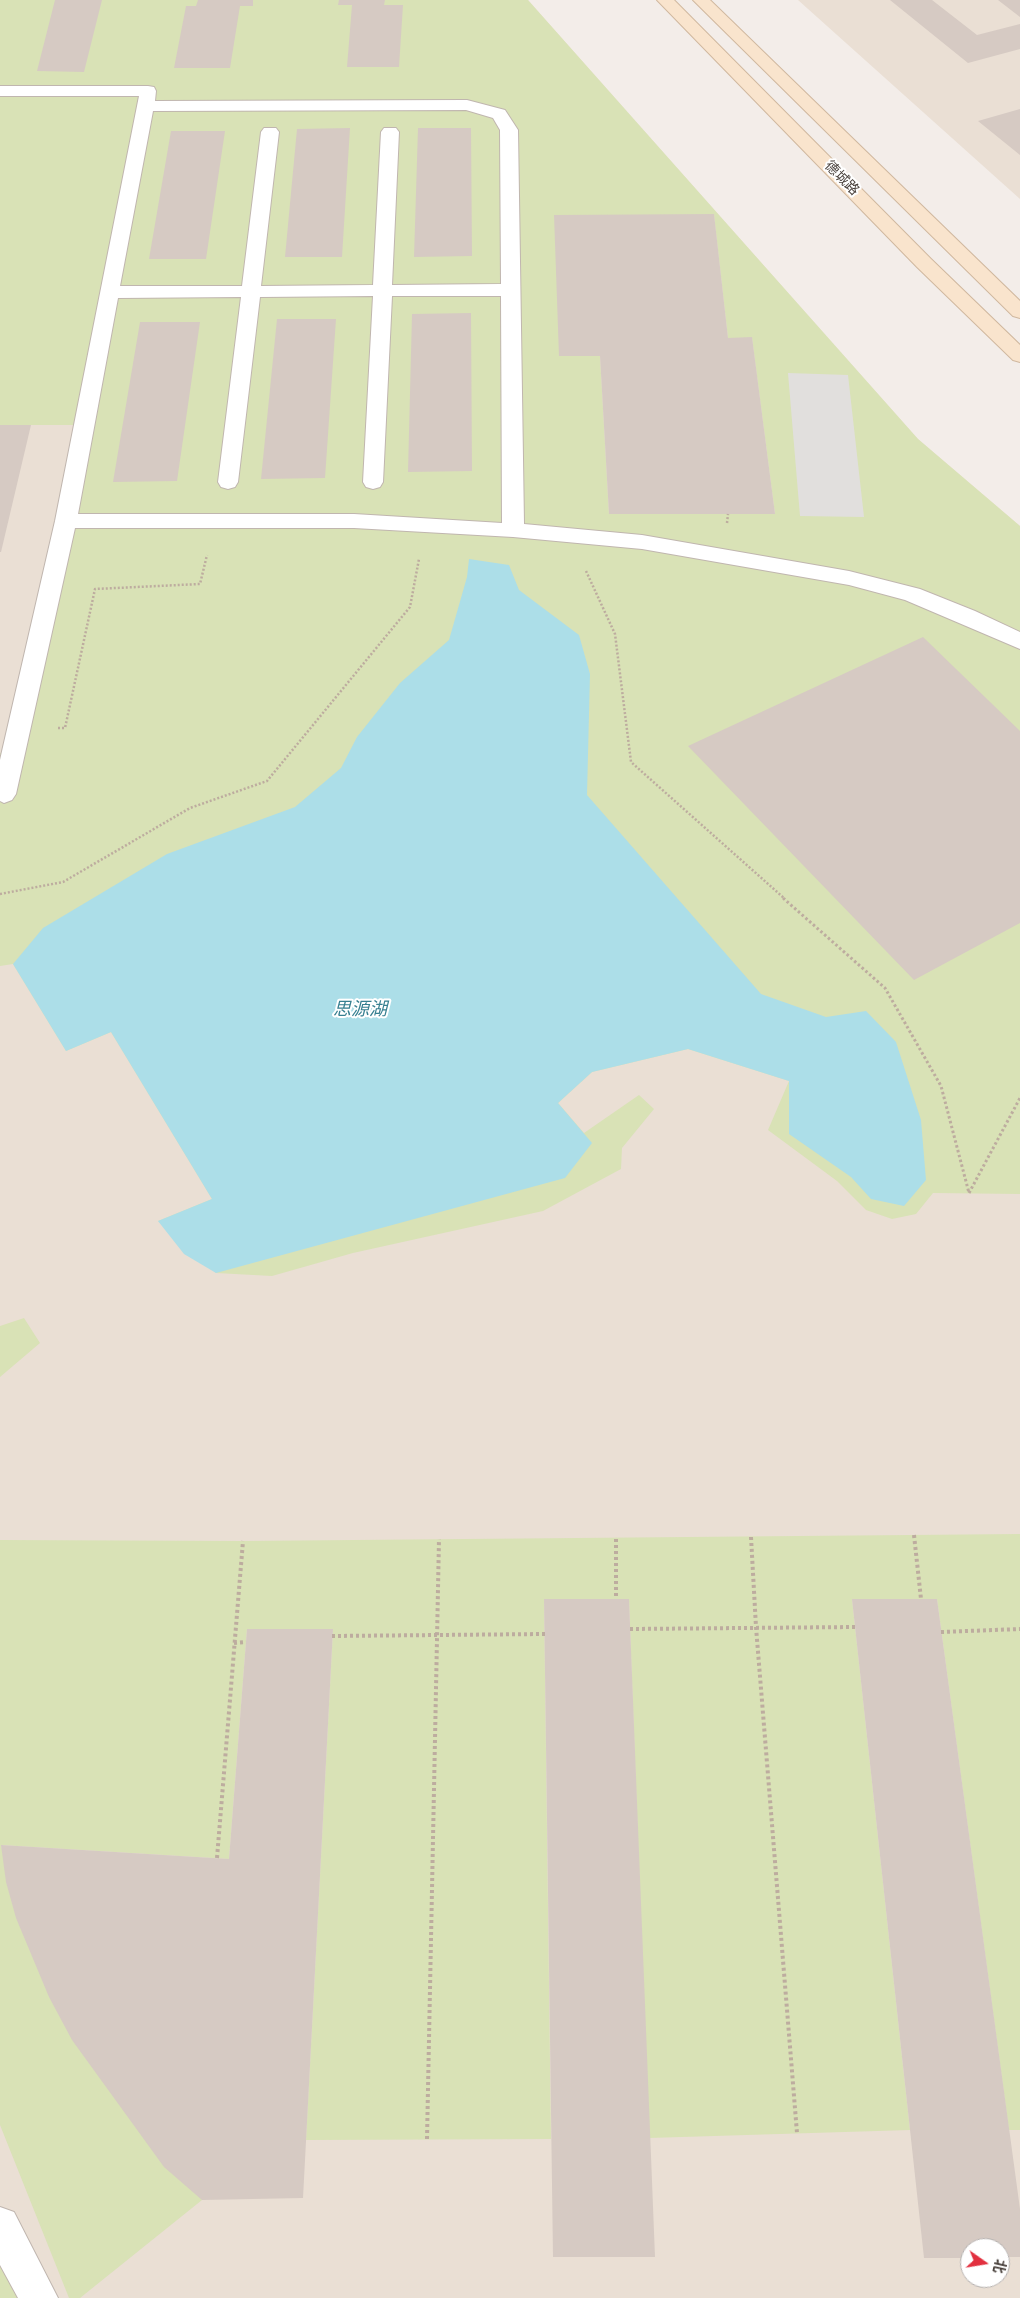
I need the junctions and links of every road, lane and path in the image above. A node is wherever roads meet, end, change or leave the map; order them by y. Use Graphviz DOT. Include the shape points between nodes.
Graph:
graph roads {
  1 [pos="665,0"];
  2 [pos="701,0"];
  3 [pos="0,91"];
  4 [pos="145,106"];
  5 [pos="270,132"];
  6 [pos="390,132"];
  7 [pos="384,290"];
  8 [pos="511,290"];
  9 [pos="110,292"];
  10 [pos="251,292"];
  11 [pos="1020,312"];
  12 [pos="1020,356"];
  13 [pos="228,482"];
  14 [pos="373,482"];
  15 [pos="66,521"];
  16 [pos="425,526"];
  17 [pos="513,530"];
  18 [pos="209,546"];
  19 [pos="592,567"];
  20 [pos="1020,640"];
  21 [pos="18,730"];
  22 [pos="6,753"];
  23 [pos="4,794"];
  24 [pos="0,894"];
  25 [pos="1020,1098"];
  26 [pos="914,1535"];
  27 [pos="751,1537"];
  28 [pos="616,1538"];
  29 [pos="439,1540"];
  30 [pos="243,1541"];
  31 [pos="616,1598"];
  32 [pos="921,1599"];
  33 [pos="756,1627"];
  34 [pos="855,1627"];
  35 [pos="630,1629"];
  36 [pos="1020,1629"];
  37 [pos="941,1632"];
  38 [pos="545,1634"];
  39 [pos="332,1636"];
  40 [pos="246,1642"];
  41 [pos="234,1643"];
  42 [pos="217,1858"];
  43 [pos="797,2134"];
  44 [pos="427,2139"];
  45 [pos="0,2226"];
  46 [pos="39,2298"];
  1 -- 12 [label="street, 德城路"];
  2 -- 11 [label="street, 德城路"];
  3 -- 4 [label="lane" via="148,91"];
  4 -- 8 [label="lane" via="467,106 499,114 509,130"];
  4 -- 9 [label="lane"];
  5 -- 10 [label="lane"];
  6 -- 7 [label="lane"];
  7 -- 8 [label="lane"];
  7 -- 10 [label="lane"];
  7 -- 14 [label="lane"];
  8 -- 17 [label="lane"];
  9 -- 10 [label="lane"];
  9 -- 15 [label="lane"];
  10 -- 13 [label="lane"];
  15 -- 16 [label="lane" via="354,522"];
  15 -- 21 [label="lane"];
  16 -- 17 [label="lane"];
  16 -- 24 [label="path" via="410,607 267,781 190,808 63,882"];
  17 -- 20 [label="lane" via="642,542 849,578 912,594"];
  18 -- 21 [label="path" via="200,584 95,589 65,728"];
  19 -- 25 [label="path" via="583,566 615,634 631,762 885,988 941,1086 969,1193"];
  21 -- 22 [label="lane"];
  22 -- 23 [label="lane"];
  26 -- 32 [label="path"];
  27 -- 33 [label="path"];
  28 -- 31 [label="path"];
  29 -- 44 [label="path"];
  30 -- 41 [label="path"];
  33 -- 34 [label="path"];
  33 -- 35 [label="path"];
  33 -- 43 [label="path"];
  36 -- 37 [label="path"];
  38 -- 39 [label="path"];
  40 -- 41 [label="path"];
  41 -- 42 [label="path"];
  45 -- 46 [label="lane"];
}
